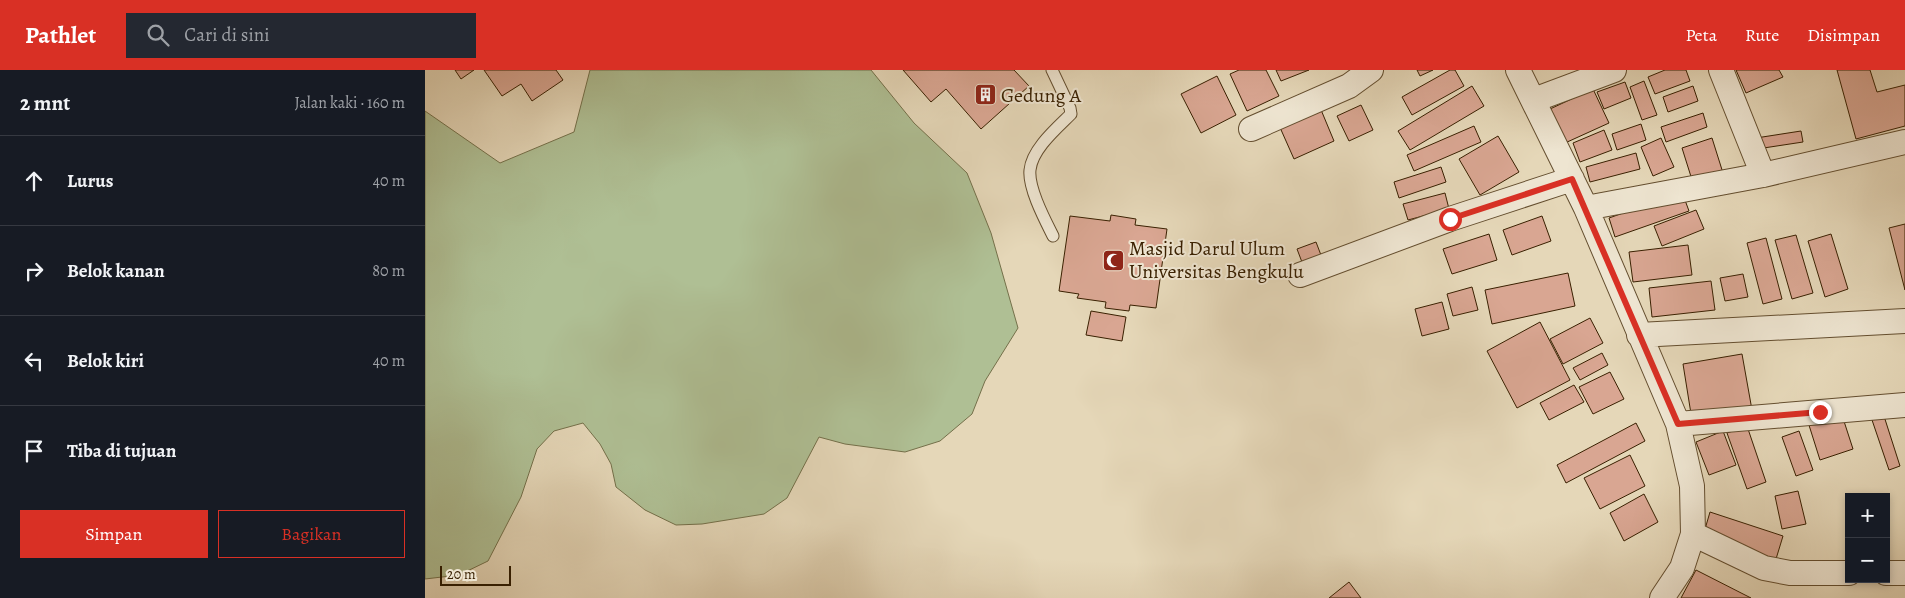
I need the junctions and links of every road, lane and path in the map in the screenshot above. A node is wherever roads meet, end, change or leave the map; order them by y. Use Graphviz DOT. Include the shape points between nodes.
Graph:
graph roads {
  1 [pos="1053,70"];
  2 [pos="1371,70"];
  3 [pos="1518,70"];
  4 [pos="1613,70"];
  5 [pos="1721,70"];
  6 [pos="1534,100"];
  7 [pos="1251,129"];
  8 [pos="1905,142"];
  9 [pos="1763,175"];
  10 [pos="1572,179"];
  11 [pos="1586,208"];
  12 [pos="1053,236"];
  13 [pos="1300,274"];
  14 [pos="1905,322"];
  15 [pos="1639,335"];
  16 [pos="1905,405"];
  17 [pos="1678,424"];
  18 [pos="1693,534"];
  19 [pos="1845,573"];
  20 [pos="1890,573"];
  21 [pos="1905,574"];
  22 [pos="1662,598"];
  1 -- 12 [label="lane" via="1071,114 1041,146 1029,171 1037,204"];
  2 -- 7 [label="street" via="1349,86"];
  3 -- 6 [label="street"];
  4 -- 6 [label="street"];
  5 -- 9 [label="street"];
  6 -- 10 [label="street"];
  8 -- 9 [label="street"];
  9 -- 11 [label="street"];
  10 -- 11 [label="street"];
  10 -- 13 [label="street"];
  11 -- 15 [label="street"];
  14 -- 15 [label="street"];
  15 -- 17 [label="street"];
  16 -- 17 [label="street"];
  17 -- 18 [label="street" via="1692,486"];
  18 -- 19 [label="street" via="1764,568 1790,573"];
  18 -- 22 [label="street" via="1682,568"];
  20 -- 21 [label="street"];
}
